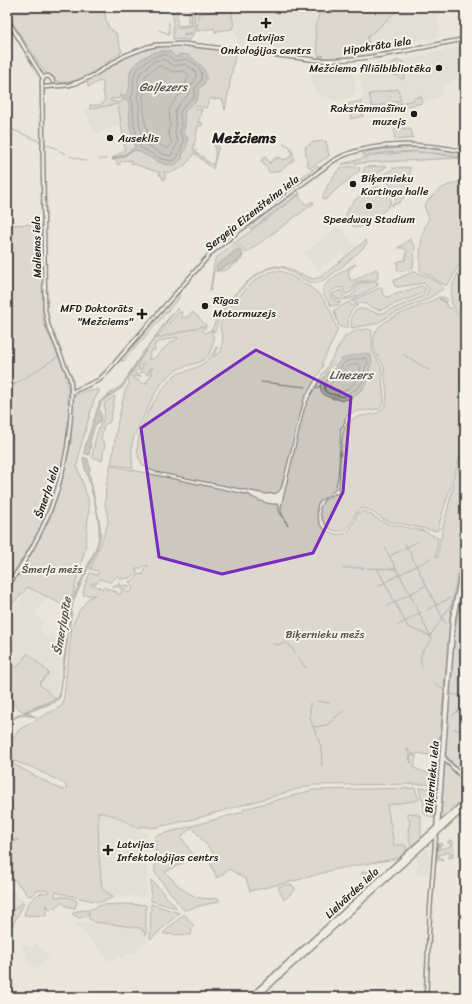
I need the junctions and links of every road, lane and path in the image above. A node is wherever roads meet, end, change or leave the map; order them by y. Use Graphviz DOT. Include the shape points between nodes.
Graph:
graph roads {
  1 [pos="7,19"];
  2 [pos="465,39"];
  3 [pos="44,78"];
  4 [pos="42,84"];
  5 [pos="52,84"];
  6 [pos="45,87"];
  7 [pos="43,96"];
  8 [pos="465,152"];
  9 [pos="72,392"];
  10 [pos="465,559"];
  11 [pos="7,587"];
  12 [pos="443,756"];
  13 [pos="465,780"];
  14 [pos="465,802"];
  15 [pos="465,807"];
  16 [pos="437,828"];
  17 [pos="436,833"];
  18 [pos="413,852"];
  19 [pos="254,997"];
  20 [pos="426,997"];
  1 -- 3 [label="street"];
  2 -- 5 [label="street, Hipokrāta iela" via="361,59 337,61 185,44 156,45 124,56 79,82 61,86"];
  3 -- 4 [label="street, Malienas iela"];
  3 -- 5 [label="street, Hipokrāta iela" via="51,78"];
  4 -- 6 [label="street"];
  4 -- 7 [label="street, Malienas iela"];
  5 -- 6 [label="street"];
  6 -- 7 [label="street, Malienas iela"];
  7 -- 9 [label="street, Malienas iela" via="46,316 70,378"];
  8 -- 9 [label="street, Sergeja Eizenšteina iela" via="406,145 358,151 333,161 217,248 106,373 96,381"];
  9 -- 11 [label="street, Šmerļa iela" via="68,447 59,487 48,516"];
  10 -- 12 [label="main road, Biķernieku iela" via="453,618"];
  12 -- 13 [label="street"];
  12 -- 16 [label="main road, Biķernieku iela"];
  14 -- 16 [label="main road, Lielvārdes iela"];
  15 -- 17 [label="main road, Lielvārdes iela"];
  16 -- 17 [label="main road, Biķernieku iela"];
  16 -- 18 [label="main road, Lielvārdes iela"];
  17 -- 18 [label="main road, Lielvārdes iela"];
  17 -- 20 [label="street, Biķernieku iela"];
  18 -- 19 [label="main road, Lielvārdes iela"];
}
